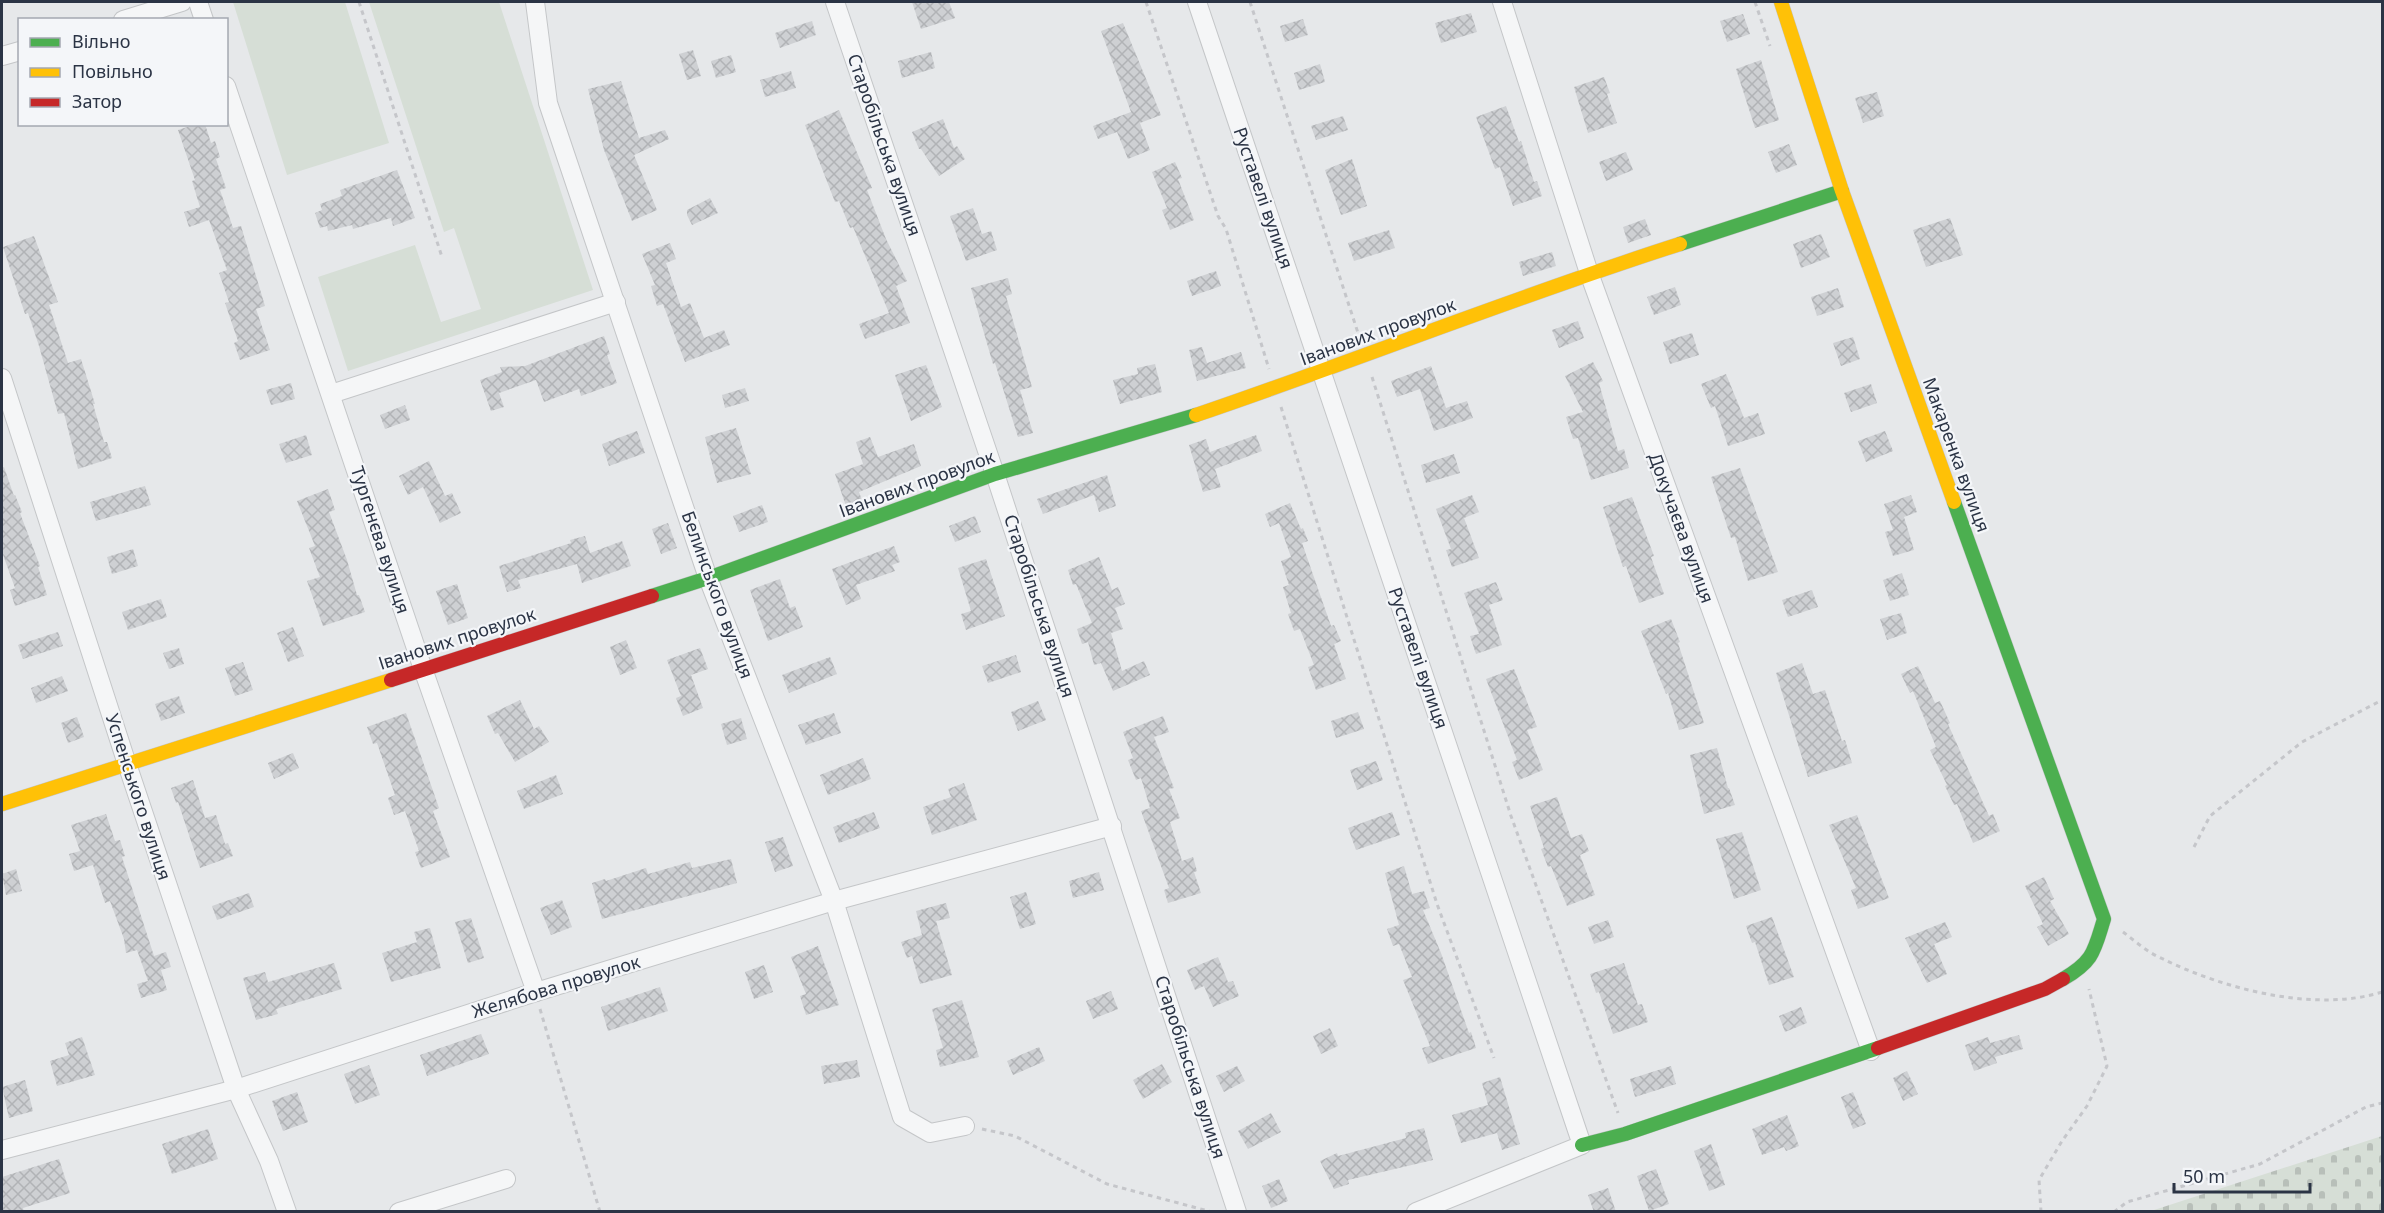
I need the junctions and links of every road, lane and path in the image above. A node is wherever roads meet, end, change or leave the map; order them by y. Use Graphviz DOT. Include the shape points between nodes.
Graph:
graph roads {
  1 [pos="182,2"];
  2 [pos="198,2"];
  3 [pos="359,2"];
  4 [pos="535,2"];
  5 [pos="835,2"];
  6 [pos="1146,2"];
  7 [pos="1197,2"];
  8 [pos="1250,2"];
  9 [pos="1502,2"];
  10 [pos="1781,2"];
  11 [pos="130,18"];
  12 [pos="203,18"];
  13 [pos="18,52"];
  14 [pos="2,56"];
  15 [pos="228,92"];
  16 [pos="1842,191"];
  17 [pos="442,258"];
  18 [pos="1589,273"];
  19 [pos="616,302"];
  20 [pos="1365,356"];
  21 [pos="1322,372"];
  22 [pos="2,378"];
  23 [pos="1275,388"];
  24 [pos="331,394"];
  25 [pos="995,474"];
  26 [pos="708,578"];
  27 [pos="423,669"];
  28 [pos="2382,700"];
  29 [pos="127,764"];
  30 [pos="2,804"];
  31 [pos="1112,826"];
  32 [pos="2194,847"];
  33 [pos="834,901"];
  34 [pos="2104,919"];
  35 [pos="2082,968"];
  36 [pos="536,992"];
  37 [pos="2382,992"];
  38 [pos="1871,1051"];
  39 [pos="1494,1058"];
  40 [pos="236,1089"];
  41 [pos="2382,1103"];
  42 [pos="965,1126"];
  43 [pos="1625,1134"];
  44 [pos="1582,1145"];
  45 [pos="2,1150"];
  46 [pos="506,1179"];
  47 [pos="287,1212"];
  48 [pos="399,1212"];
  49 [pos="600,1212"];
  50 [pos="1212,1212"];
  51 [pos="1238,1212"];
  52 [pos="1416,1212"];
  53 [pos="2041,1212"];
  54 [pos="2114,1212"];
  1 -- 11 [label="street"];
  2 -- 12 [label="street"];
  3 -- 17 [label="path"];
  4 -- 19 [label="street, Белинського вулиця" via="548,103"];
  5 -- 25 [label="street, Старобільська вулиця"];
  6 -- 23 [label="path" via="1218,216 1226,229"];
  7 -- 21 [label="street, Руставелі вулиця"];
  8 -- 20 [label="path"];
  9 -- 18 [label="street, Докучаєва вулиця"];
  10 -- 16 [label="street, Макаренка вулиця"];
  13 -- 14 [label="street"];
  15 -- 24 [label="street, Тургенєва вулиця"];
  16 -- 18 [label="street, Іванових провулок"];
  16 -- 34 [label="street, Макаренка вулиця"];
  18 -- 20 [label="street, Іванових провулок"];
  18 -- 38 [label="street, Докучаєва вулиця"];
  19 -- 24 [label="street"];
  19 -- 26 [label="street, Белинського вулиця"];
  20 -- 21 [label="street, Іванових провулок"];
  20 -- 43 [label="path" via="1510,816"];
  21 -- 23 [label="street, Іванових провулок"];
  21 -- 44 [label="street, Руставелі вулиця"];
  22 -- 29 [label="street, Успенського вулиця"];
  23 -- 25 [label="street, Іванових провулок" via="1178,421"];
  23 -- 39 [label="path" via="1437,904"];
  24 -- 27 [label="street, Тургенєва вулиця"];
  25 -- 26 [label="street, Іванових провулок"];
  25 -- 31 [label="street, Старобільська вулиця"];
  26 -- 27 [label="street, Іванових провулок"];
  26 -- 33 [label="street, Белинського вулиця"];
  27 -- 29 [label="street, Іванових провулок"];
  27 -- 36 [label="street, Тургенєва вулиця"];
  28 -- 32 [label="path" via="2302,742 2210,816"];
  29 -- 30 [label="street, Іванових провулок"];
  29 -- 40 [label="street, Успенського вулиця"];
  31 -- 33 [label="street, Желябова провулок"];
  31 -- 51 [label="street, Старобільська вулиця"];
  33 -- 36 [label="street, Желябова провулок"];
  33 -- 42 [label="street, Белинського вулиця" via="902,1117 930,1133"];
  34 -- 35 [label="street" via="2094,952"];
  34 -- 37 [label="path" via="2159,957 2224,985 2297,1000 2366,997"];
  35 -- 38 [label="street" via="2045,989"];
  35 -- 53 [label="path" via="2107,1066 2087,1106 2039,1180"];
  36 -- 40 [label="street, Желябова провулок"];
  36 -- 49 [label="path"];
  38 -- 43 [label="street"];
  40 -- 45 [label="street, Желябова провулок"];
  40 -- 47 [label="street, Успенського вулиця" via="270,1161"];
  41 -- 54 [label="path" via="2366,1107 2260,1164 2127,1202"];
  42 -- 50 [label="path" via="1015,1136 1107,1184"];
  43 -- 44 [label="street"];
  44 -- 52 [label="street"];
  46 -- 48 [label="street"];
}
